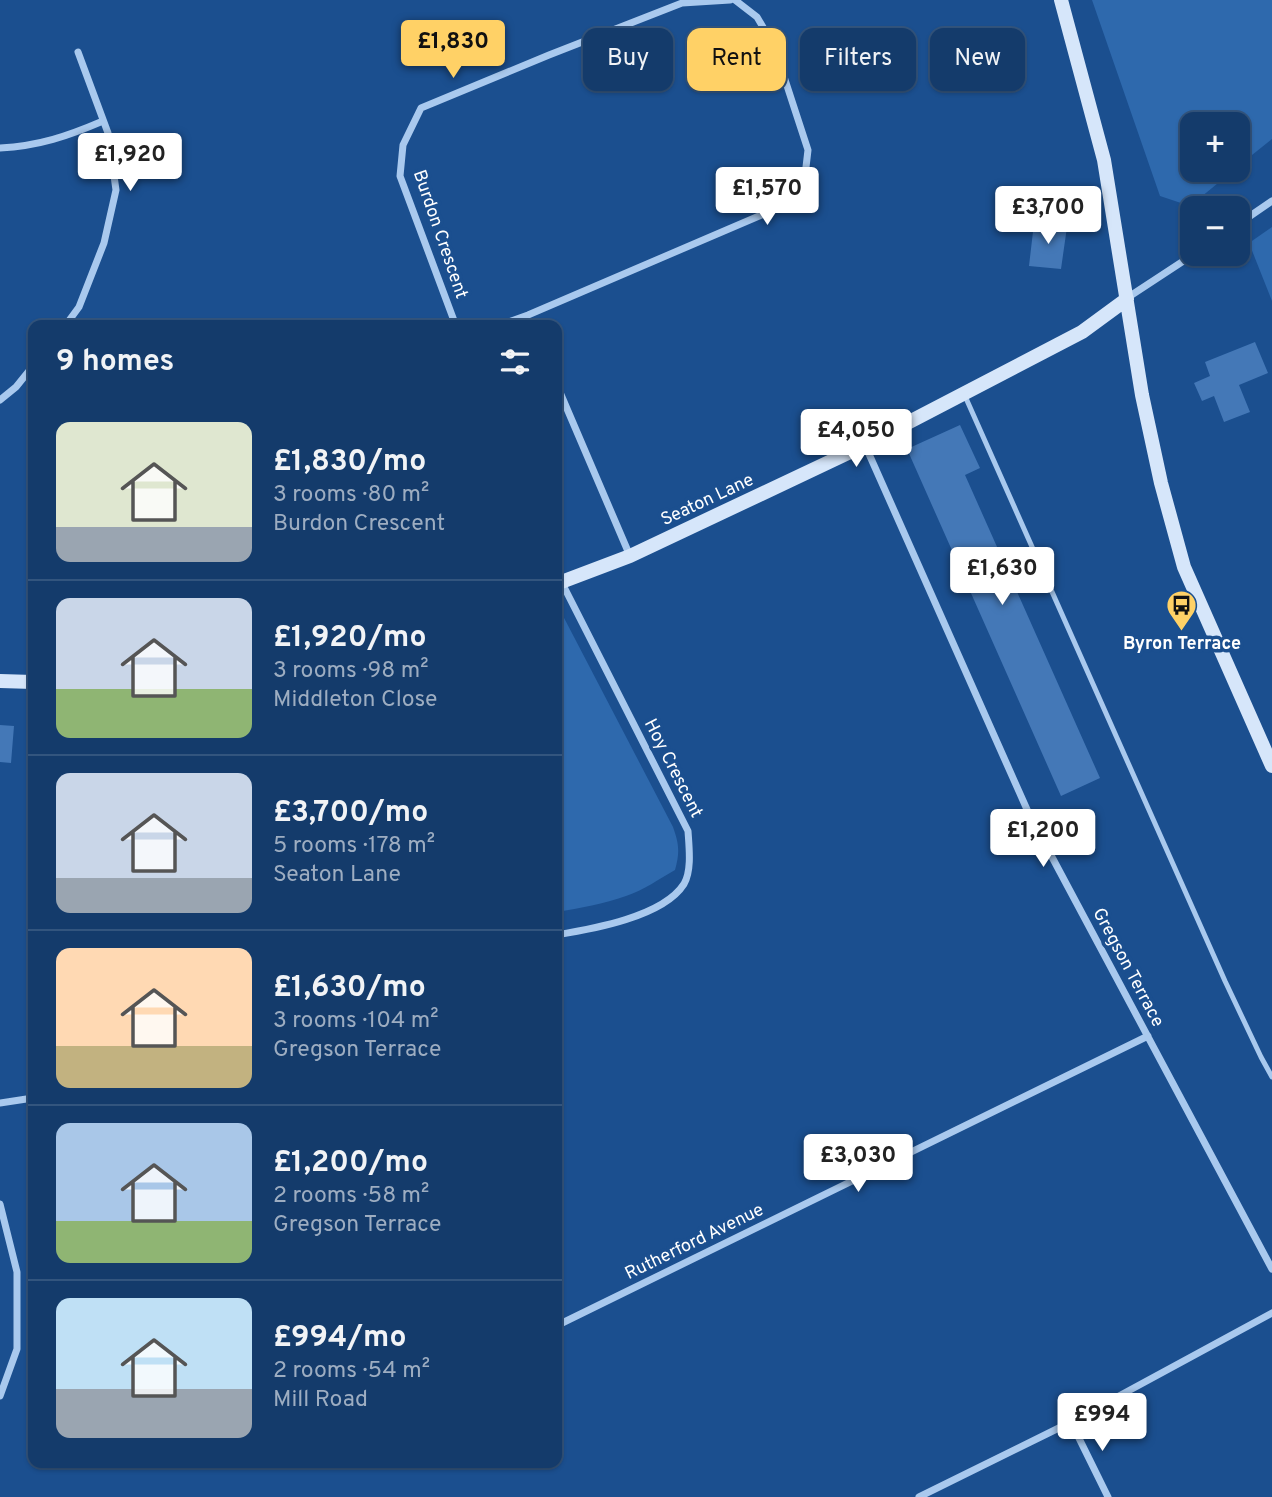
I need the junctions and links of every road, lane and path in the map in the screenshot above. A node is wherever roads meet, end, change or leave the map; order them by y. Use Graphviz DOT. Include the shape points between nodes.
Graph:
graph roads {
  1 [pos="733,0"];
  2 [pos="1061,0"];
  3 [pos="78,52"];
  4 [pos="103,121"];
  5 [pos="0,148"];
  6 [pos="1272,201"];
  7 [pos="1250,216"];
  8 [pos="1180,263"];
  9 [pos="1127,299"];
  10 [pos="528,315"];
  11 [pos="69,320"];
  12 [pos="454,320"];
  13 [pos="514,320"];
  14 [pos="530,320"];
  15 [pos="28,372"];
  16 [pos="964,393"];
  17 [pos="562,397"];
  18 [pos="0,400"];
  19 [pos="865,445"];
  20 [pos="631,556"];
  21 [pos="562,583"];
  22 [pos="562,590"];
  23 [pos="0,681"];
  24 [pos="28,682"];
  25 [pos="1272,766"];
  26 [pos="562,934"];
  27 [pos="1148,1037"];
  28 [pos="1272,1077"];
  29 [pos="28,1099"];
  30 [pos="0,1103"];
  31 [pos="0,1204"];
  32 [pos="1272,1269"];
  33 [pos="1272,1313"];
  34 [pos="562,1323"];
  35 [pos="0,1396"];
  36 [pos="1071,1422"];
  37 [pos="925,1496"];
  38 [pos="1108,1497"];
  1 -- 10 [label="street, Burdon Crescent" via="757,17 774,46 808,150 804,184 780,207"];
  1 -- 12 [label="street, Burdon Crescent" via="682,3 421,108 403,145 400,176"];
  2 -- 9 [label="main road" via="1104,160"];
  3 -- 4 [label="street"];
  4 -- 5 [label="street" via="66,137"];
  4 -- 11 [label="street" via="116,190 104,243"];
  6 -- 7 [label="street"];
  8 -- 9 [label="street"];
  9 -- 16 [label="main road, Seaton Lane" via="1083,332"];
  9 -- 25 [label="main road" via="1142,395 1184,567"];
  10 -- 13 [label="street, Burdon Crescent"];
  10 -- 14 [label="street"];
  15 -- 18 [label="street"];
  16 -- 19 [label="main road, Seaton Lane"];
  16 -- 28 [label="lane"];
  17 -- 20 [label="street"];
  19 -- 20 [label="main road, Seaton Lane"];
  19 -- 27 [label="street, Gregson Terrace" via="1029,814"];
  20 -- 21 [label="main road, Seaton Lane"];
  22 -- 26 [label="street, Hoy Crescent" via="688,831 690,861 684,883 664,904 638,916"];
  23 -- 24 [label="main road"];
  27 -- 32 [label="street, Gregson Terrace"];
  27 -- 34 [label="street, Rutherford Avenue"];
  29 -- 30 [label="street"];
  31 -- 35 [label="street" via="16,1272 16,1349"];
  33 -- 36 [label="street"];
  36 -- 37 [label="street"];
  36 -- 38 [label="street"];
}
